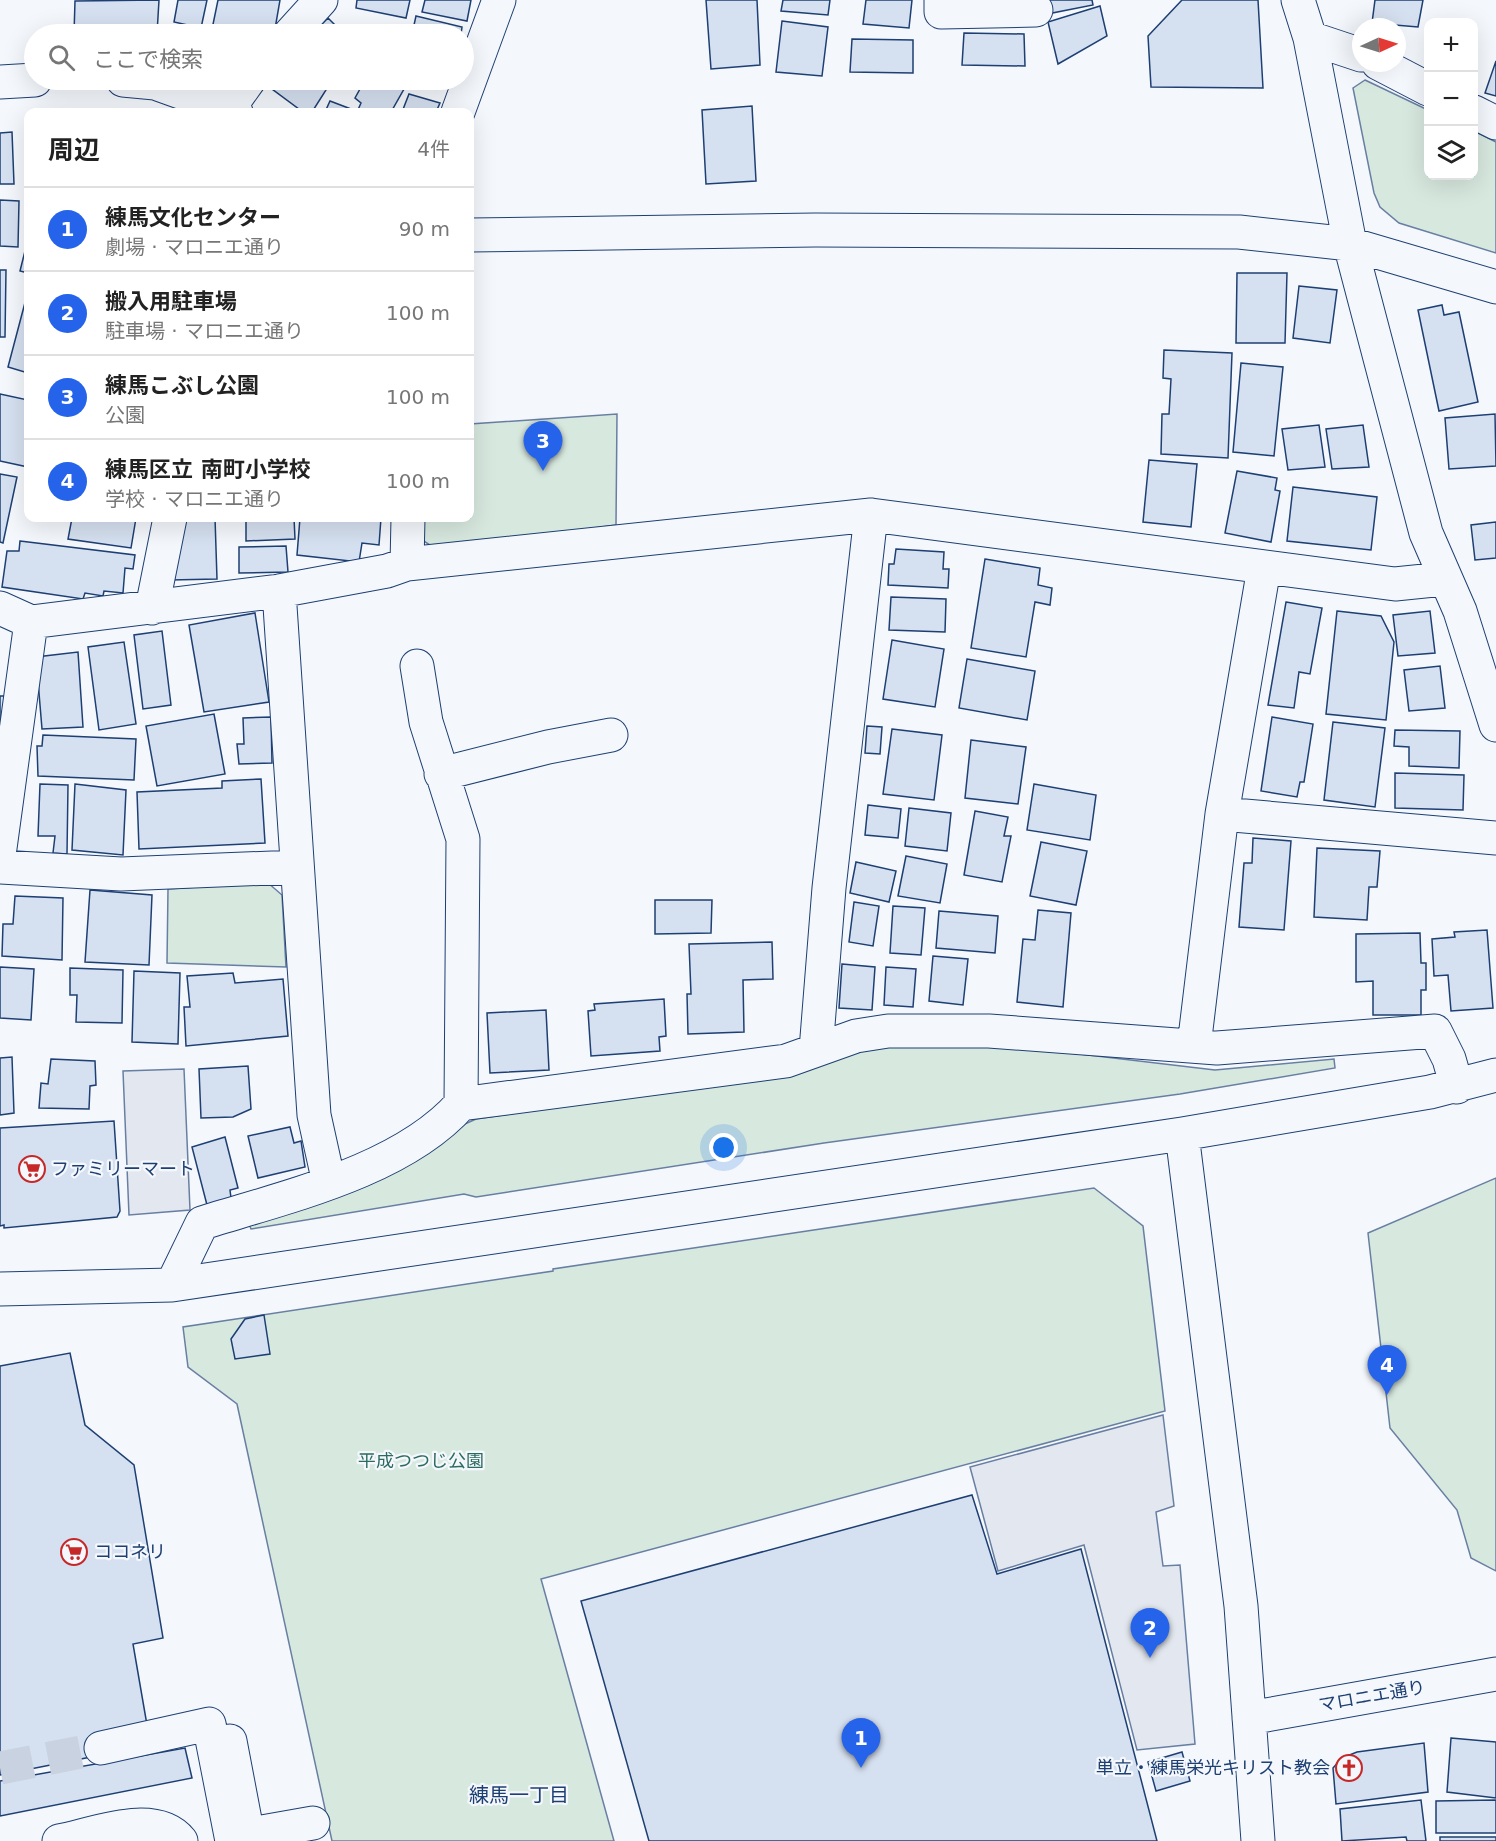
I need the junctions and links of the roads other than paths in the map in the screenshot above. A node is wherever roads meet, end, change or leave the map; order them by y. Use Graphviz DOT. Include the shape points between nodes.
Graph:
graph roads {
  1 [pos="321,0"];
  2 [pos="499,0"];
  3 [pos="941,0"];
  4 [pos="1298,0"];
  5 [pos="1036,10"];
  6 [pos="299,24"];
  7 [pos="1310,38"];
  8 [pos="1352,52"];
  9 [pos="474,68"];
  10 [pos="1395,72"];
  11 [pos="24,81"];
  12 [pos="0,82"];
  13 [pos="1424,87"];
  14 [pos="175,90"];
  15 [pos="244,90"];
  16 [pos="466,90"];
  17 [pos="227,108"];
  18 [pos="234,108"];
  19 [pos="459,108"];
  20 [pos="1478,114"];
  21 [pos="1496,123"];
  22 [pos="474,236"];
  23 [pos="1350,244"];
  24 [pos="1496,287"];
  25 [pos="871,515"];
  26 [pos="169,522"];
  27 [pos="408,522"];
  28 [pos="407,564"];
  29 [pos="1264,568"];
  30 [pos="1444,579"];
  31 [pos="279,591"];
  32 [pos="0,608"];
  33 [pos="152,608"];
  34 [pos="31,622"];
  35 [pos="417,666"];
  36 [pos="1496,725"];
  37 [pos="610,735"];
  38 [pos="441,774"];
  39 [pos="1222,814"];
  40 [pos="1496,838"];
  41 [pos="0,848"];
  42 [pos="0,867"];
  43 [pos="296,867"];
  44 [pos="1194,1046"];
  45 [pos="816,1050"];
  46 [pos="1496,1075"];
  47 [pos="1457,1087"];
  48 [pos="461,1104"];
  49 [pos="1182,1134"];
  50 [pos="329,1183"];
  51 [pos="172,1285"];
  52 [pos="0,1289"];
  53 [pos="1496,1674"];
  54 [pos="1249,1718"];
  55 [pos="213,1744"];
  56 [pos="101,1748"];
  57 [pos="313,1823"];
  58 [pos="59,1841"];
  59 [pos="181,1841"];
  60 [pos="232,1841"];
  61 [pos="249,1841"];
  62 [pos="264,1841"];
  63 [pos="1258,1841"];
  1 -- 6 [label="street"];
  2 -- 9 [label="street"];
  3 -- 5 [label="street" via="941,12"];
  4 -- 7 [label="street"];
  7 -- 8 [label="street"];
  7 -- 23 [label="street"];
  10 -- 13 [label="street"];
  11 -- 12 [label="street"];
  14 -- 17 [label="street"];
  15 -- 18 [label="street"];
  16 -- 19 [label="street"];
  20 -- 21 [label="street"];
  22 -- 23 [label="street" via="815,230 1239,232"];
  23 -- 24 [label="street"];
  23 -- 30 [label="street" via="1426,533"];
  25 -- 28 [label="street"];
  25 -- 29 [label="street"];
  25 -- 45 [label="street" via="829,888"];
  26 -- 33 [label="street"];
  27 -- 28 [label="street"];
  28 -- 31 [label="street"];
  29 -- 30 [label="street" via="1395,584"];
  29 -- 39 [label="street"];
  30 -- 36 [label="street" via="1460,611"];
  31 -- 33 [label="street"];
  31 -- 43 [label="street"];
  32 -- 34 [label="street"];
  33 -- 34 [label="street"];
  34 -- 41 [label="street"];
  35 -- 38 [label="street" via="426,722"];
  37 -- 38 [label="street"];
  38 -- 48 [label="street" via="463,839"];
  39 -- 40 [label="street"];
  39 -- 44 [label="street"];
  42 -- 43 [label="street" via="121,874"];
  43 -- 50 [label="street" via="314,1115"];
  44 -- 45 [label="street" via="920,1029 856,1036"];
  44 -- 47 [label="street" via="1217,1048 1435,1031"];
  45 -- 48 [label="street" via="786,1060"];
  46 -- 47 [label="street"];
  47 -- 49 [label="street"];
  48 -- 50 [label="street" via="393,1155"];
  49 -- 51 [label="street"];
  49 -- 54 [label="street" via="1241,1606"];
  50 -- 51 [label="street" via="202,1223"];
  51 -- 52 [label="street"];
  53 -- 54 [label="street, マロニエ通り"];
  54 -- 63 [label="street"];
  55 -- 56 [label="street" via="209,1724"];
  55 -- 60 [label="street"];
  55 -- 61 [label="street" via="230,1741"];
  57 -- 62 [label="street" via="262,1832"];
  58 -- 59 [label="street" via="156,1824 171,1830"];
}
